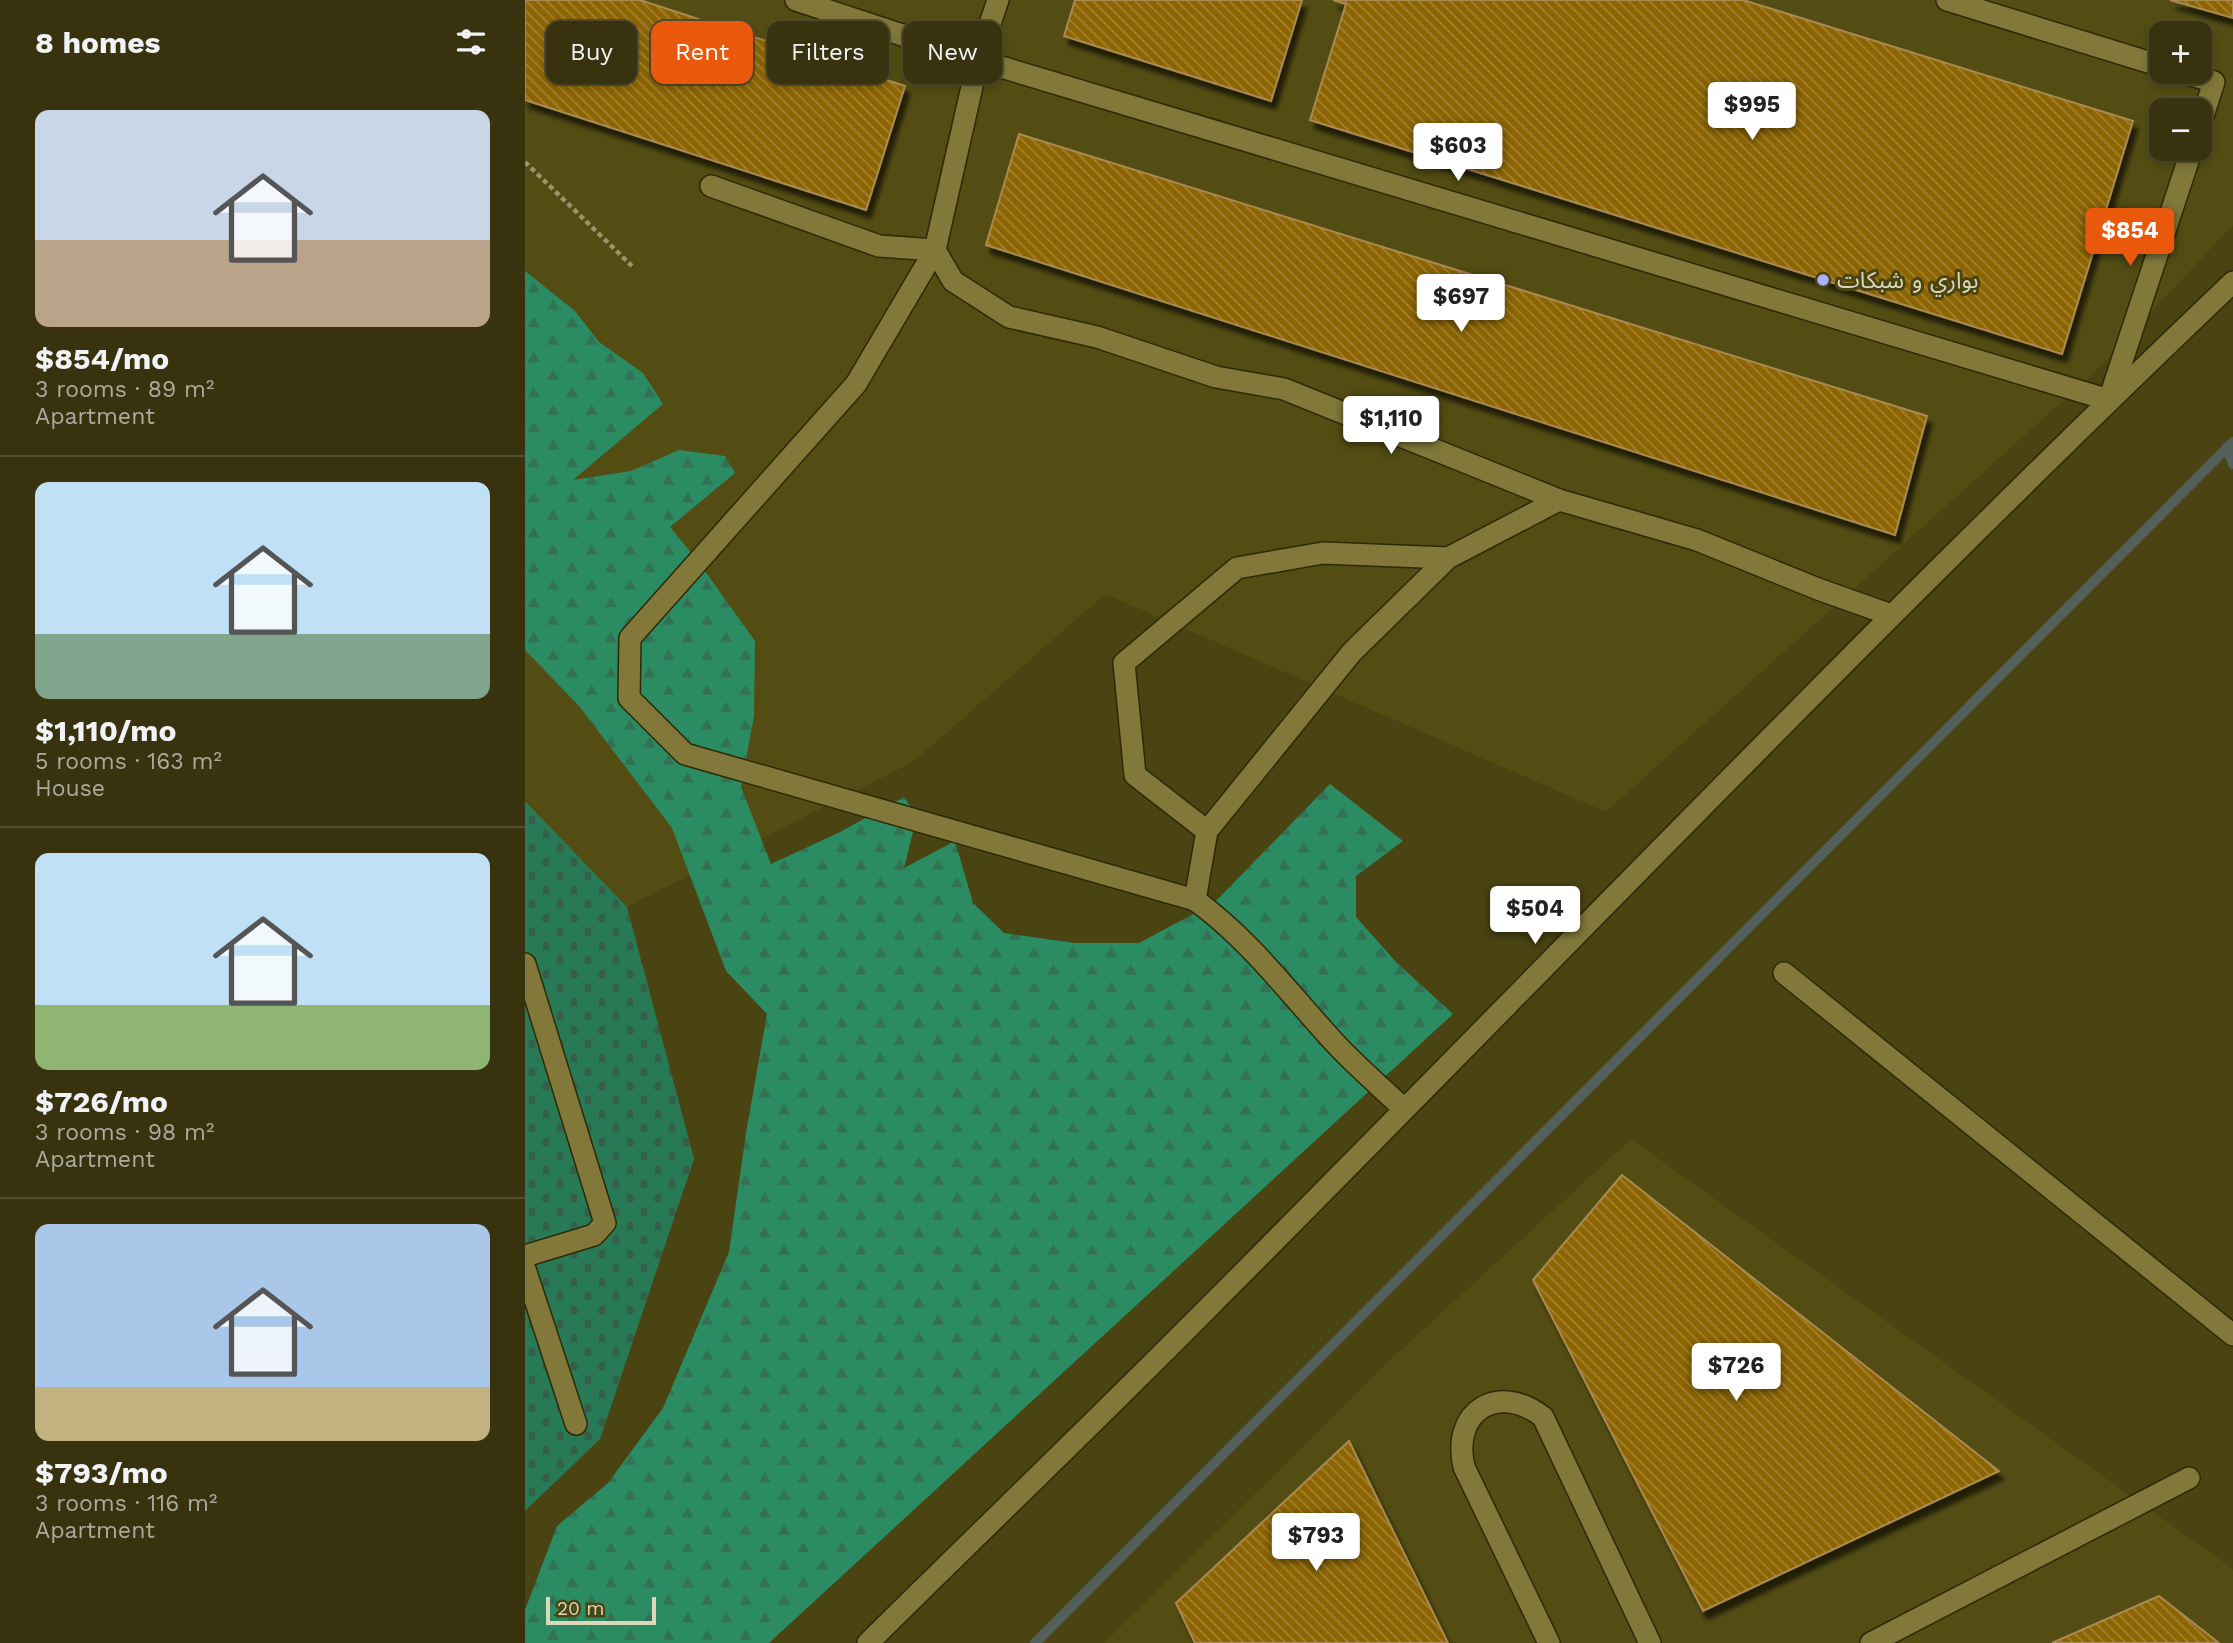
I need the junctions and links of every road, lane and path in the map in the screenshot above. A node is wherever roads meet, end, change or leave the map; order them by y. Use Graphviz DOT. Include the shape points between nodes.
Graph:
graph roads {
  1 [pos="796,0"];
  2 [pos="998,0"];
  3 [pos="1947,0"];
  4 [pos="991,21"];
  5 [pos="903,35"];
  6 [pos="2149,61"];
  7 [pos="1002,67"];
  8 [pos="2223,82"];
  9 [pos="973,84"];
  10 [pos="2212,103"];
  11 [pos="2188,161"];
  12 [pos="525,162"];
  13 [pos="711,186"];
  14 [pos="936,250"];
  15 [pos="632,266"];
  16 [pos="2233,282"];
  17 [pos="2109,400"];
  18 [pos="1559,500"];
  19 [pos="1448,558"];
  20 [pos="1891,615"];
  21 [pos="1207,831"];
  22 [pos="1195,900"];
  23 [pos="525,964"];
  24 [pos="1784,973"];
  25 [pos="1404,1109"];
  26 [pos="525,1256"];
  27 [pos="525,1269"];
  28 [pos="2233,1335"];
  29 [pos="576,1424"];
  30 [pos="2189,1478"];
  31 [pos="868,1643"];
  32 [pos="1549,1643"];
  33 [pos="1650,1643"];
  34 [pos="1871,1643"];
  1 -- 5 [label="street"];
  2 -- 4 [label="street"];
  3 -- 6 [label="street"];
  7 -- 17 [label="street"];
  8 -- 10 [label="street"];
  9 -- 14 [label="street"];
  11 -- 17 [label="street"];
  12 -- 15 [label="path"];
  13 -- 14 [label="street" via="879,246"];
  14 -- 18 [label="street" via="953,281 1009,317 1097,337 1216,377 1284,389"];
  14 -- 22 [label="street" via="856,384 630,638 629,698 685,754"];
  16 -- 17 [label="street"];
  17 -- 20 [label="street"];
  18 -- 19 [label="street"];
  18 -- 20 [label="street" via="1697,540"];
  19 -- 21 [label="street" via="1352,652"];
  19 -- 21 [label="street" via="1322,554 1237,568 1124,663 1135,775"];
  20 -- 25 [label="street"];
  21 -- 22 [label="street"];
  22 -- 25 [label="street" via="1223,920 1335,1044"];
  23 -- 26 [label="street" via="605,1223 594,1235"];
  24 -- 28 [label="street"];
  25 -- 31 [label="street"];
  27 -- 29 [label="street"];
  30 -- 34 [label="street"];
  32 -- 33 [label="street" via="1464,1467 1462,1434 1482,1408 1498,1402 1530,1407 1543,1418"];
}
